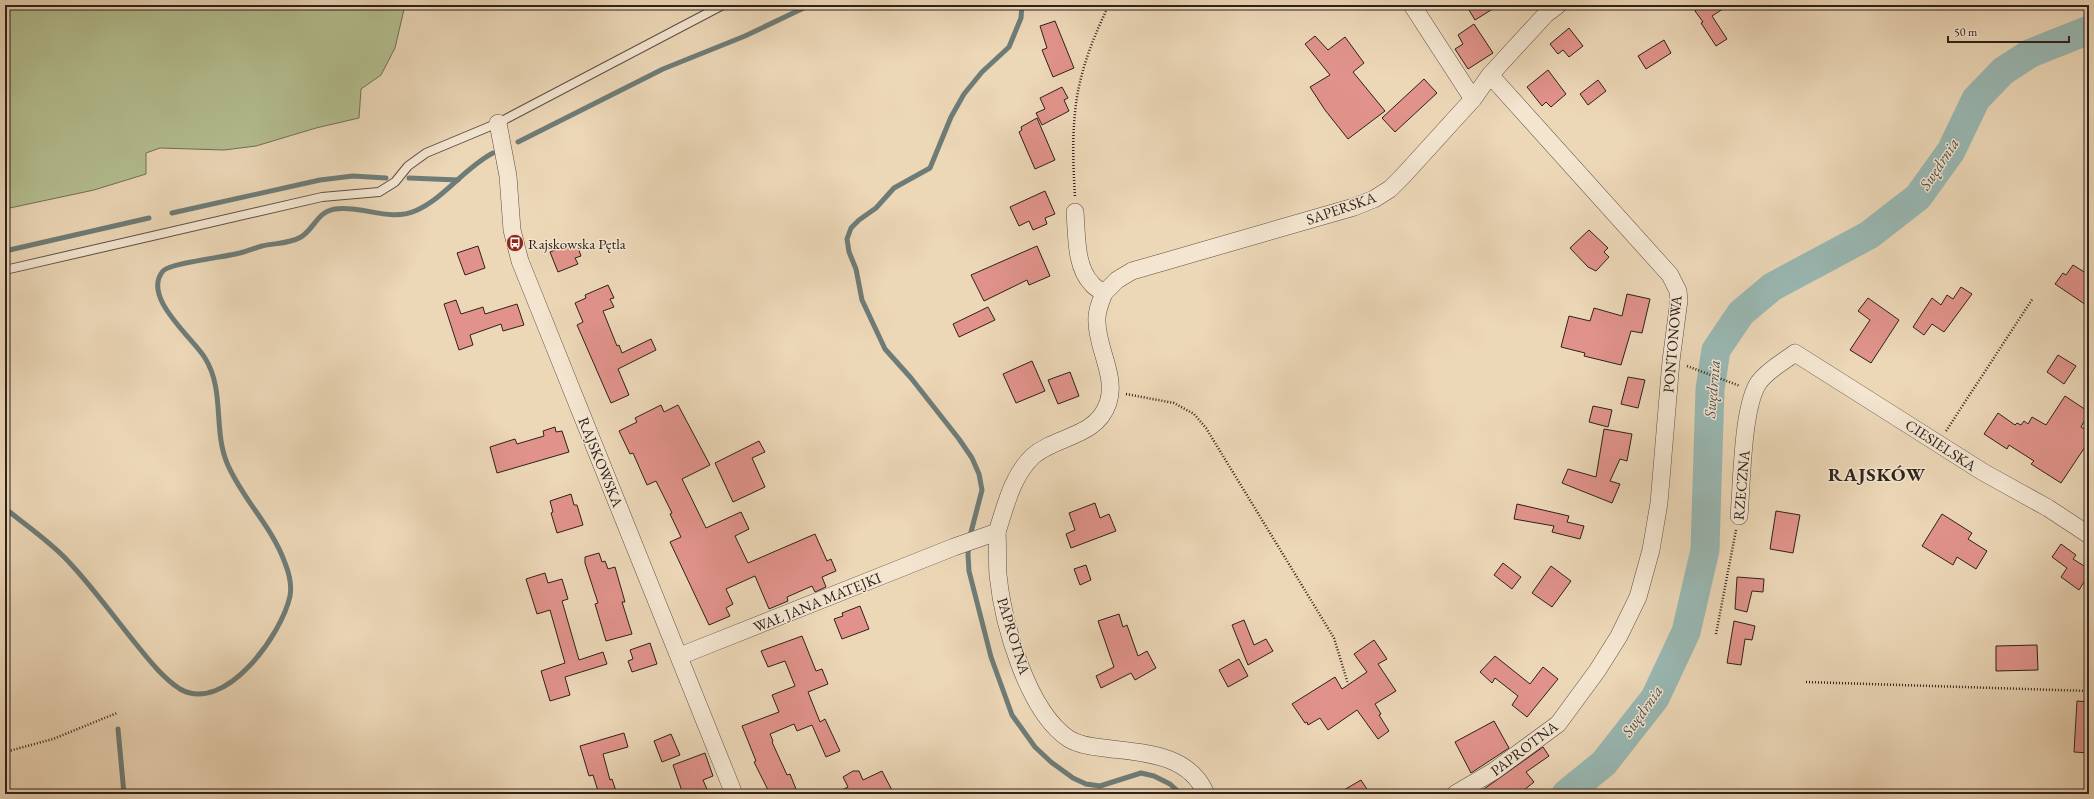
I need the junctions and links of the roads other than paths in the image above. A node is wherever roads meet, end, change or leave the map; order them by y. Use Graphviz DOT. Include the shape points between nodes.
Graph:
graph roads {
  1 [pos="723,5"];
  2 [pos="1412,5"];
  3 [pos="1558,5"];
  4 [pos="1490,74"];
  5 [pos="1473,99"];
  6 [pos="498,123"];
  7 [pos="1075,212"];
  8 [pos="5,270"];
  9 [pos="1104,293"];
  10 [pos="1795,353"];
  11 [pos="1739,516"];
  12 [pos="990,535"];
  13 [pos="2089,535"];
  14 [pos="680,656"];
  15 [pos="1597,671"];
  16 [pos="734,794"];
  17 [pos="1206,794"];
  18 [pos="1455,794"];
  1 -- 6 [label="lane"];
  2 -- 5 [label="street"];
  3 -- 4 [label="street, SAPERSKA" via="1546,14"];
  4 -- 5 [label="street, SAPERSKA"];
  4 -- 15 [label="street, PONTONOWA" via="1670,275 1678,291 1659,504 1651,550 1638,597"];
  5 -- 9 [label="street, SAPERSKA" via="1403,176 1390,189 1374,199 1132,271 1117,280"];
  6 -- 8 [label="lane" via="426,153 408,166 391,185 379,192 322,197"];
  6 -- 14 [label="street, RAJSKOWSKA" via="508,176 512,230 520,262"];
  7 -- 9 [label="street" via="1080,259 1084,272 1092,284"];
  9 -- 12 [label="street" via="1098,307 1096,323 1108,375 1108,403 1098,421 1082,432 1035,455 1023,467"];
  10 -- 11 [label="street, RZECZNA" via="1760,382 1752,399 1744,450"];
  10 -- 13 [label="street, CIESIELSKA" via="1983,472 2048,508"];
  12 -- 14 [label="street, WAŁ JANA MATEJKI"];
  12 -- 17 [label="street, PAPROTNA" via="1005,615 1019,662 1038,704 1052,725 1070,740 1090,747 1155,755 1175,761 1191,771"];
  14 -- 16 [label="street, RAJSKOWSKA"];
  15 -- 18 [label="street, PAPROTNA" via="1558,724 1494,771"];
}
